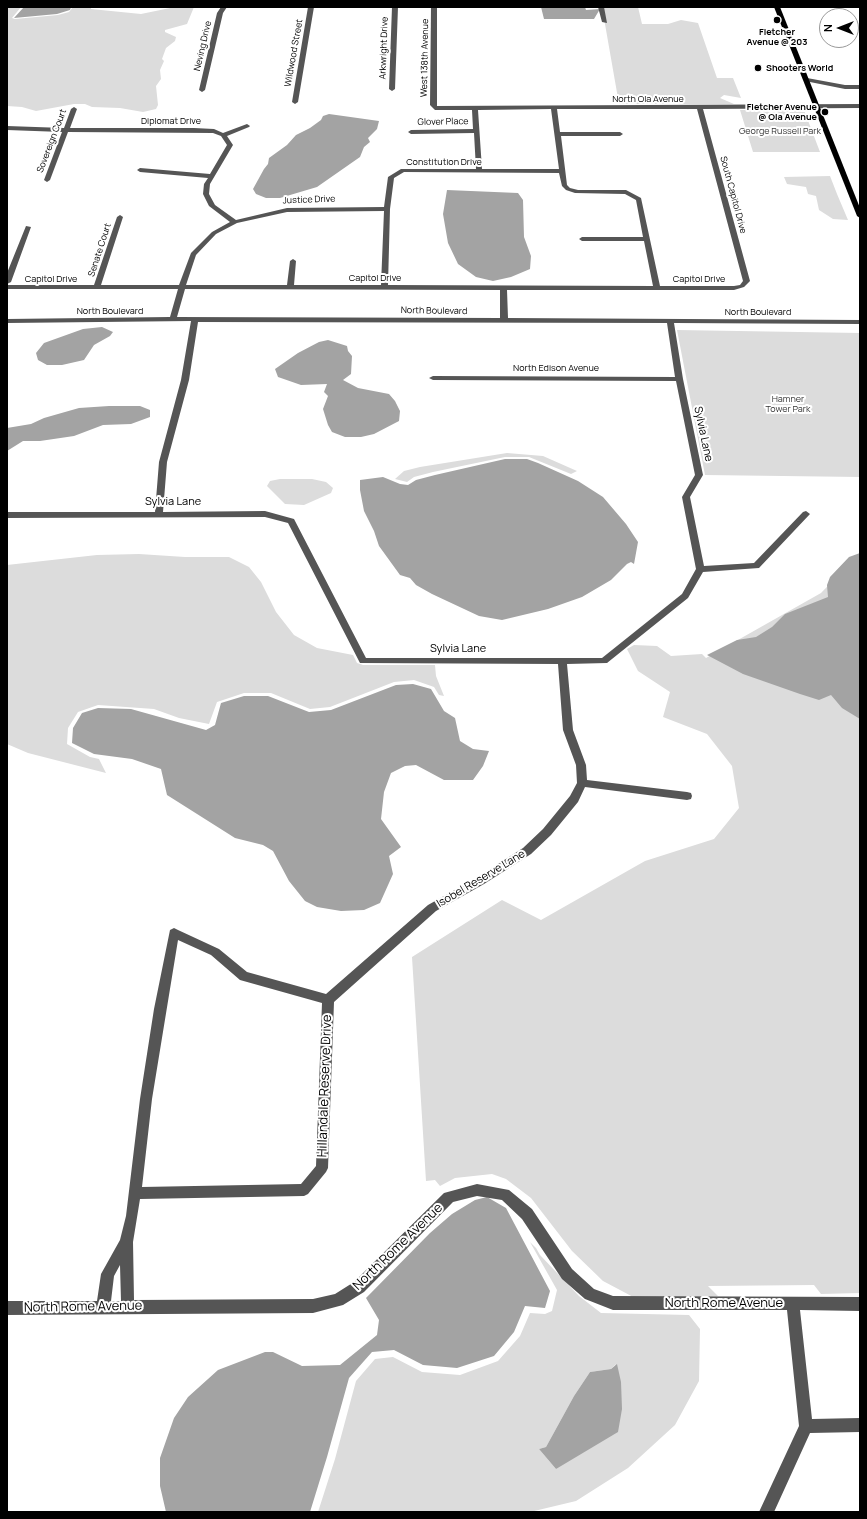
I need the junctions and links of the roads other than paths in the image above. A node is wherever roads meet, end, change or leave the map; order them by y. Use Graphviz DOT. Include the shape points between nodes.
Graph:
graph roads {
  1 [pos="224,7"];
  2 [pos="311,7"];
  3 [pos="395,7"];
  4 [pos="434,7"];
  5 [pos="601,7"];
  6 [pos="777,7"];
  7 [pos="605,22"];
  8 [pos="806,80"];
  9 [pos="860,87"];
  10 [pos="392,89"];
  11 [pos="202,90"];
  12 [pos="295,102"];
  13 [pos="816,105"];
  14 [pos="860,106"];
  15 [pos="435,108"];
  16 [pos="554,108"];
  17 [pos="700,108"];
  18 [pos="74,109"];
  19 [pos="475,109"];
  20 [pos="247,126"];
  21 [pos="7,128"];
  22 [pos="66,130"];
  23 [pos="476,131"];
  24 [pos="411,132"];
  25 [pos="558,134"];
  26 [pos="620,134"];
  27 [pos="223,135"];
  28 [pos="140,170"];
  29 [pos="479,171"];
  30 [pos="562,171"];
  31 [pos="212,176"];
  32 [pos="47,180"];
  33 [pos="386,210"];
  34 [pos="860,216"];
  35 [pos="120,217"];
  36 [pos="235,222"];
  37 [pos="28,226"];
  38 [pos="582,239"];
  39 [pos="647,239"];
  40 [pos="293,261"];
  41 [pos="7,282"];
  42 [pos="742,286"];
  43 [pos="7,287"];
  44 [pos="182,287"];
  45 [pos="290,287"];
  46 [pos="384,287"];
  47 [pos="97,288"];
  48 [pos="504,288"];
  49 [pos="657,288"];
  50 [pos="7,320"];
  51 [pos="173,320"];
  52 [pos="195,320"];
  53 [pos="504,321"];
  54 [pos="670,321"];
  55 [pos="860,322"];
  56 [pos="433,378"];
  57 [pos="679,379"];
  58 [pos="159,514"];
  59 [pos="806,514"];
  60 [pos="7,515"];
  61 [pos="700,569"];
  62 [pos="562,661"];
  63 [pos="582,783"];
  64 [pos="687,796"];
  65 [pos="328,1000"];
  66 [pos="135,1193"];
  67 [pos="126,1242"];
  68 [pos="793,1304"];
  69 [pos="860,1304"];
  70 [pos="103,1307"];
  71 [pos="128,1307"];
  72 [pos="7,1308"];
  73 [pos="860,1425"];
  74 [pos="806,1426"];
  75 [pos="766,1512"];
  1 -- 11 [label="street, Neving Drive" via="220,13"];
  2 -- 12 [label="street, Wildwood Street"];
  3 -- 10 [label="street, Arkwright Drive"];
  4 -- 15 [label="street, West 138th Avenue"];
  5 -- 7 [label="street"];
  6 -- 8 [label="main road"];
  8 -- 9 [label="street"];
  8 -- 13 [label="main road"];
  13 -- 14 [label="street, North Ola Avenue"];
  13 -- 17 [label="street, North Ola Avenue"];
  13 -- 34 [label="main road"];
  15 -- 19 [label="street, North Ola Avenue"];
  16 -- 17 [label="street, North Ola Avenue"];
  16 -- 19 [label="street, North Ola Avenue"];
  16 -- 25 [label="street"];
  17 -- 42 [label="street, South Capitol Drive" via="747,281"];
  18 -- 22 [label="street, Sovereign Court"];
  19 -- 23 [label="street"];
  20 -- 27 [label="street"];
  21 -- 22 [label="street, Diplomat Drive"];
  22 -- 27 [label="street, Diplomat Drive" via="194,130 214,131"];
  22 -- 32 [label="street, Sovereign Court"];
  23 -- 24 [label="street, Glover Place"];
  23 -- 29 [label="street"];
  25 -- 26 [label="street"];
  25 -- 30 [label="street"];
  27 -- 31 [label="street" via="230,145"];
  28 -- 31 [label="street"];
  29 -- 30 [label="street, Constitution Drive"];
  29 -- 33 [label="street, Constitution Drive" via="403,170 391,177"];
  30 -- 39 [label="street" via="564,185 568,189 577,192 626,192 639,199"];
  31 -- 36 [label="street" via="206,188 207,199 216,209"];
  33 -- 36 [label="street, Justice Drive" via="295,209"];
  33 -- 46 [label="street, Constitution Drive"];
  35 -- 47 [label="street, Senate Court"];
  36 -- 44 [label="street, Justice Drive" via="214,233 193,254"];
  37 -- 41 [label="street"];
  38 -- 39 [label="street"];
  39 -- 49 [label="street"];
  40 -- 45 [label="street"];
  42 -- 49 [label="street, Capitol Drive"];
  43 -- 47 [label="street, Capitol Drive"];
  44 -- 45 [label="street, Capitol Drive"];
  44 -- 47 [label="street, Capitol Drive"];
  44 -- 51 [label="street, Justice Drive"];
  45 -- 46 [label="street, Capitol Drive"];
  46 -- 48 [label="street, Capitol Drive"];
  48 -- 49 [label="street, Capitol Drive"];
  48 -- 53 [label="street"];
  50 -- 51 [label="street, North Boulevard"];
  51 -- 52 [label="street, North Boulevard"];
  52 -- 53 [label="street, North Boulevard"];
  52 -- 58 [label="street" via="184,380 163,462"];
  53 -- 54 [label="street, North Boulevard"];
  54 -- 55 [label="street, North Boulevard"];
  54 -- 57 [label="street, Sylvia Lane"];
  56 -- 57 [label="street, North Edison Avenue"];
  57 -- 61 [label="street, Sylvia Lane" via="700,475 686,497"];
  58 -- 60 [label="street, Sylvia Lane"];
  58 -- 62 [label="street, Sylvia Lane" via="265,514 291,521 363,661"];
  59 -- 61 [label="street" via="756,566"];
  61 -- 62 [label="street, Sylvia Lane" via="684,596 604,661"];
  62 -- 63 [label="street" via="568,730 581,766"];
  63 -- 64 [label="street"];
  63 -- 65 [label="street, Isobel Reserve Lane" via="574,799 547,832 527,851 432,908"];
  65 -- 66 [label="street, Hillandale Reserve Drive" via="322,1168 304,1190"];
  65 -- 66 [label="street, Hillandale Reserve Drive" via="244,976 215,952 174,933 148,1092"];
  66 -- 67 [label="street, Hillandale Reserve Drive"];
  67 -- 70 [label="street, Hillandale Reserve Drive" via="108,1274"];
  67 -- 71 [label="street, Hillandale Reserve Drive"];
  68 -- 69 [label="street, North Rome Avenue"];
  68 -- 71 [label="street, North Rome Avenue" via="614,1303 590,1294 567,1274 527,1214 505,1194 477,1190 449,1198 359,1288 338,1300 313,1306"];
  68 -- 74 [label="street"];
  70 -- 71 [label="street, North Rome Avenue"];
  70 -- 72 [label="street, North Rome Avenue"];
  73 -- 74 [label="street"];
  74 -- 75 [label="street"];
}
